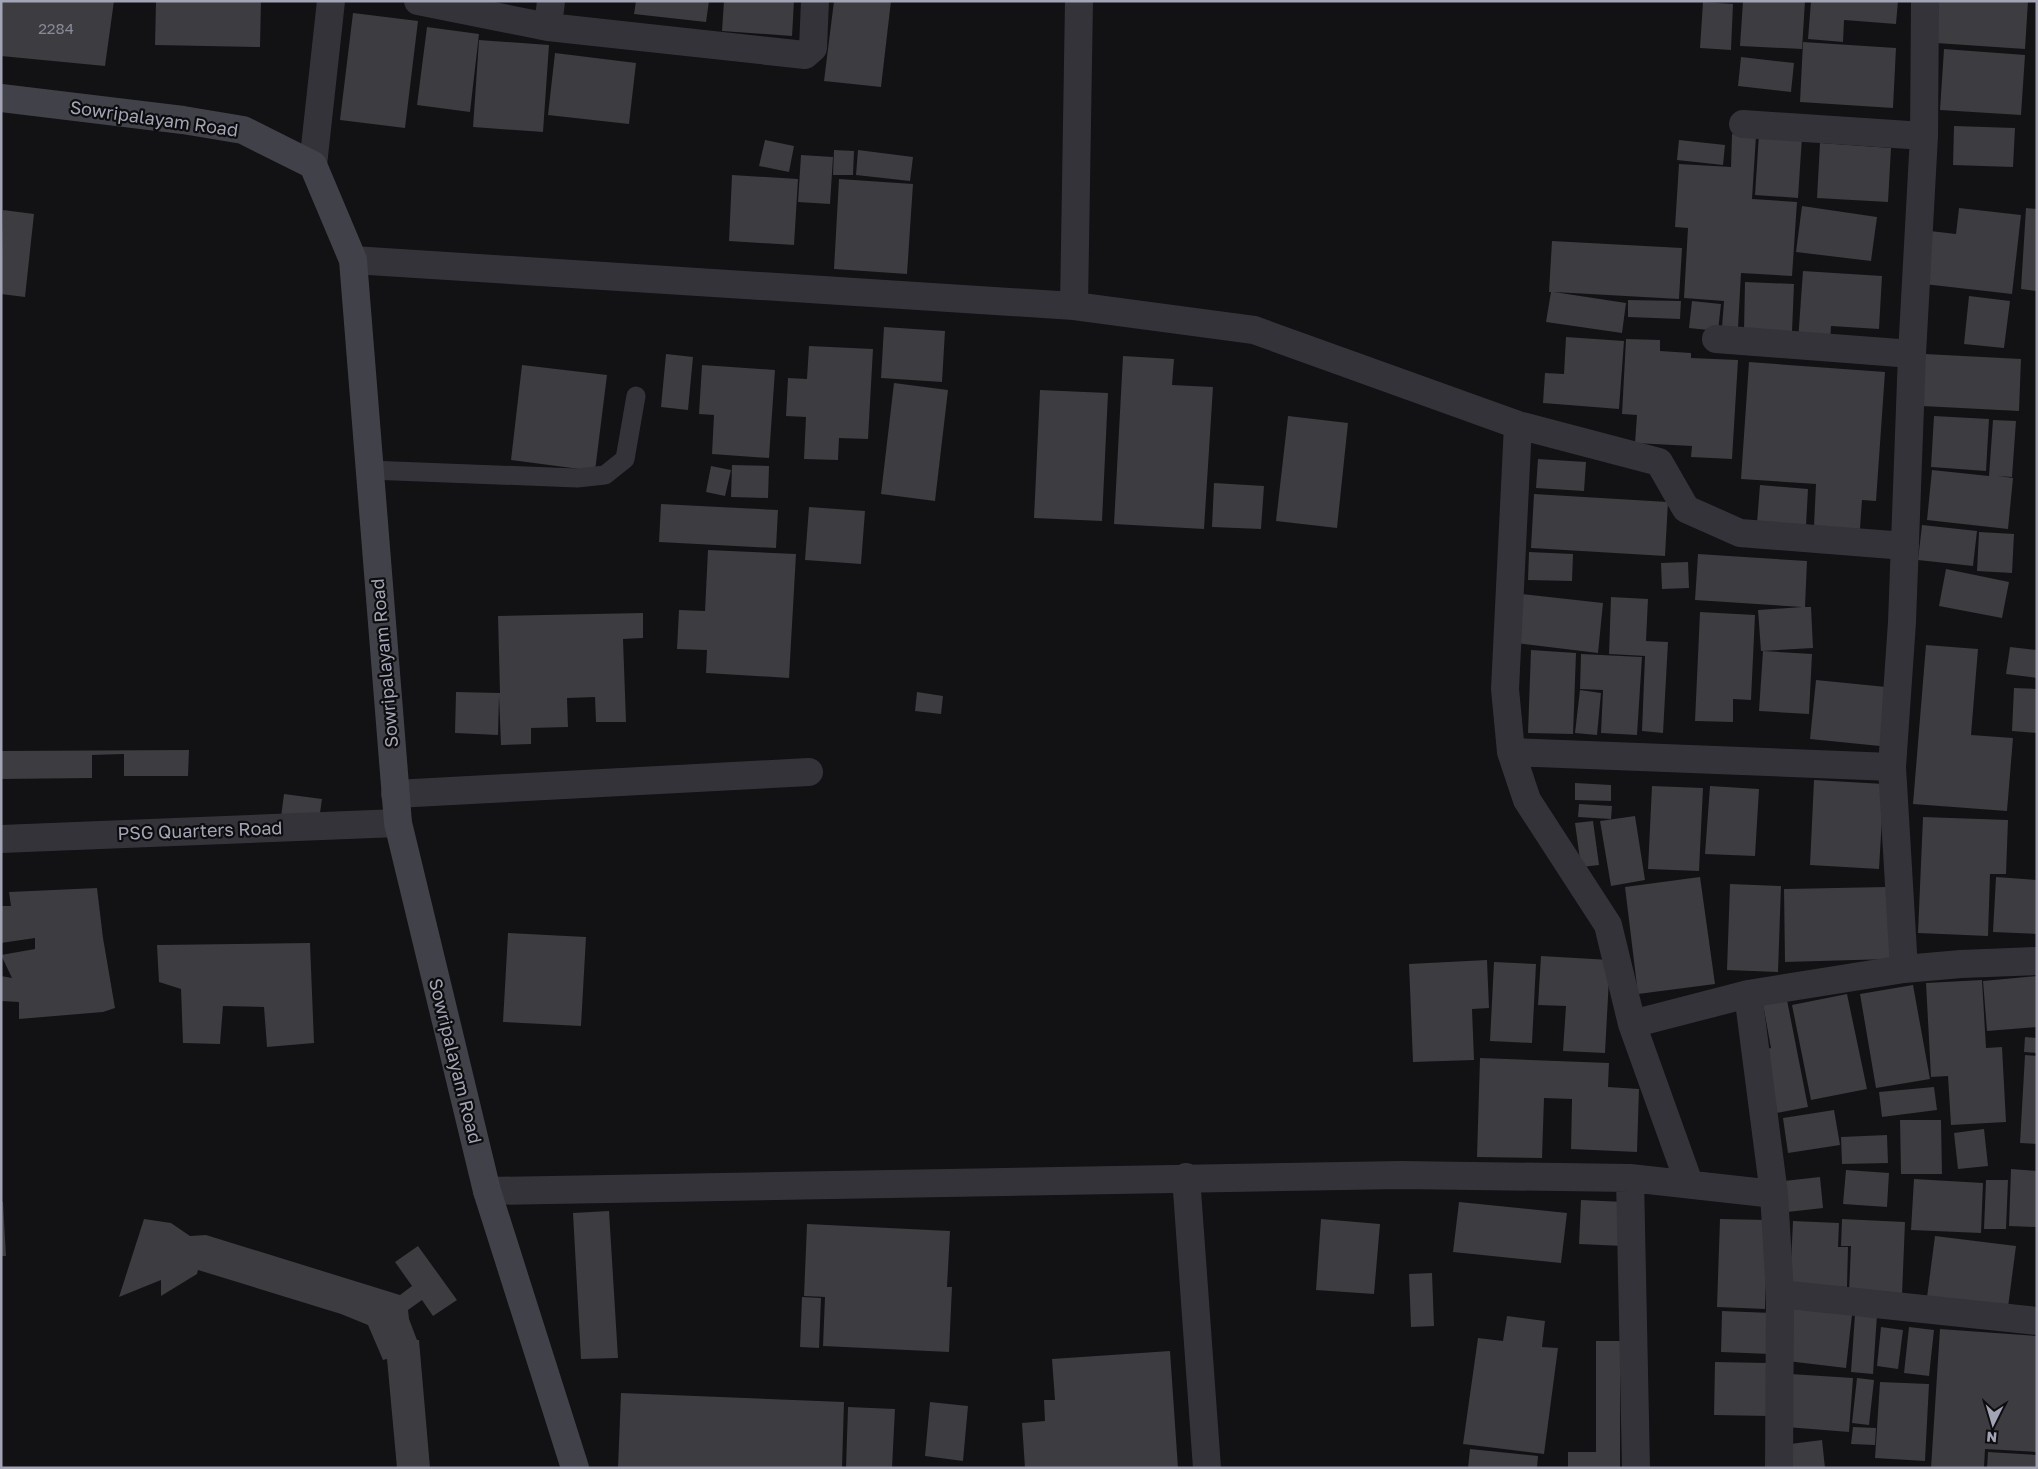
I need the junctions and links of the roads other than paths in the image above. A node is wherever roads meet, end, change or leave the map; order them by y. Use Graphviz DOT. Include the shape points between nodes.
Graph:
graph roads {
  1 [pos="331,1"];
  2 [pos="418,1"];
  3 [pos="815,1"];
  4 [pos="1079,1"];
  5 [pos="1925,1"];
  6 [pos="550,14"];
  7 [pos="1,98"];
  8 [pos="1743,124"];
  9 [pos="1924,136"];
  10 [pos="312,165"];
  11 [pos="353,260"];
  12 [pos="1074,306"];
  13 [pos="1716,339"];
  14 [pos="1912,354"];
  15 [pos="636,396"];
  16 [pos="1518,425"];
  17 [pos="370,470"];
  18 [pos="1905,546"];
  19 [pos="1512,752"];
  20 [pos="1892,766"];
  21 [pos="809,772"];
  22 [pos="396,794"];
  23 [pos="398,823"];
  24 [pos="1,839"];
  25 [pos="2037,961"];
  26 [pos="1904,969"];
  27 [pos="1748,994"];
  28 [pos="1632,1024"];
  29 [pos="1186,1177"];
  30 [pos="1630,1178"];
  31 [pos="1689,1183"];
  32 [pos="487,1191"];
  33 [pos="1774,1194"];
  34 [pos="1780,1294"];
  35 [pos="2037,1321"];
  36 [pos="575,1468"];
  37 [pos="1207,1468"];
  38 [pos="1636,1468"];
  39 [pos="1779,1468"];
  1 -- 10 [label="street"];
  2 -- 6 [label="street"];
  3 -- 6 [label="street" via="813,48 805,56"];
  4 -- 12 [label="street"];
  5 -- 9 [label="street"];
  7 -- 10 [label="street, Sowripalayam Road" via="243,130"];
  8 -- 9 [label="street"];
  9 -- 14 [label="street"];
  10 -- 11 [label="street, Sowripalayam Road"];
  11 -- 12 [label="street"];
  11 -- 17 [label="street, Sowripalayam Road"];
  12 -- 16 [label="street" via="1254,330"];
  13 -- 14 [label="street"];
  14 -- 18 [label="street"];
  15 -- 17 [label="lane" via="625,459 605,475 545,478"];
  16 -- 18 [label="street" via="1659,462 1686,509 1740,533"];
  16 -- 19 [label="street" via="1504,689"];
  17 -- 22 [label="street, Sowripalayam Road"];
  18 -- 20 [label="street"];
  19 -- 20 [label="street"];
  19 -- 28 [label="street" via="1527,800 1608,925"];
  20 -- 26 [label="street"];
  21 -- 22 [label="street"];
  22 -- 23 [label="street, Sowripalayam Road"];
  23 -- 24 [label="street, PSG Quarters Road"];
  23 -- 32 [label="street, Sowripalayam Road"];
  25 -- 26 [label="street"];
  26 -- 27 [label="street"];
  27 -- 28 [label="street"];
  27 -- 33 [label="street"];
  28 -- 31 [label="street"];
  29 -- 30 [label="street"];
  29 -- 32 [label="street"];
  29 -- 37 [label="street"];
  30 -- 31 [label="street"];
  30 -- 38 [label="street"];
  31 -- 33 [label="street"];
  32 -- 36 [label="street, Sowripalayam Road"];
  33 -- 34 [label="street"];
  34 -- 35 [label="street"];
  34 -- 39 [label="street"];
}
